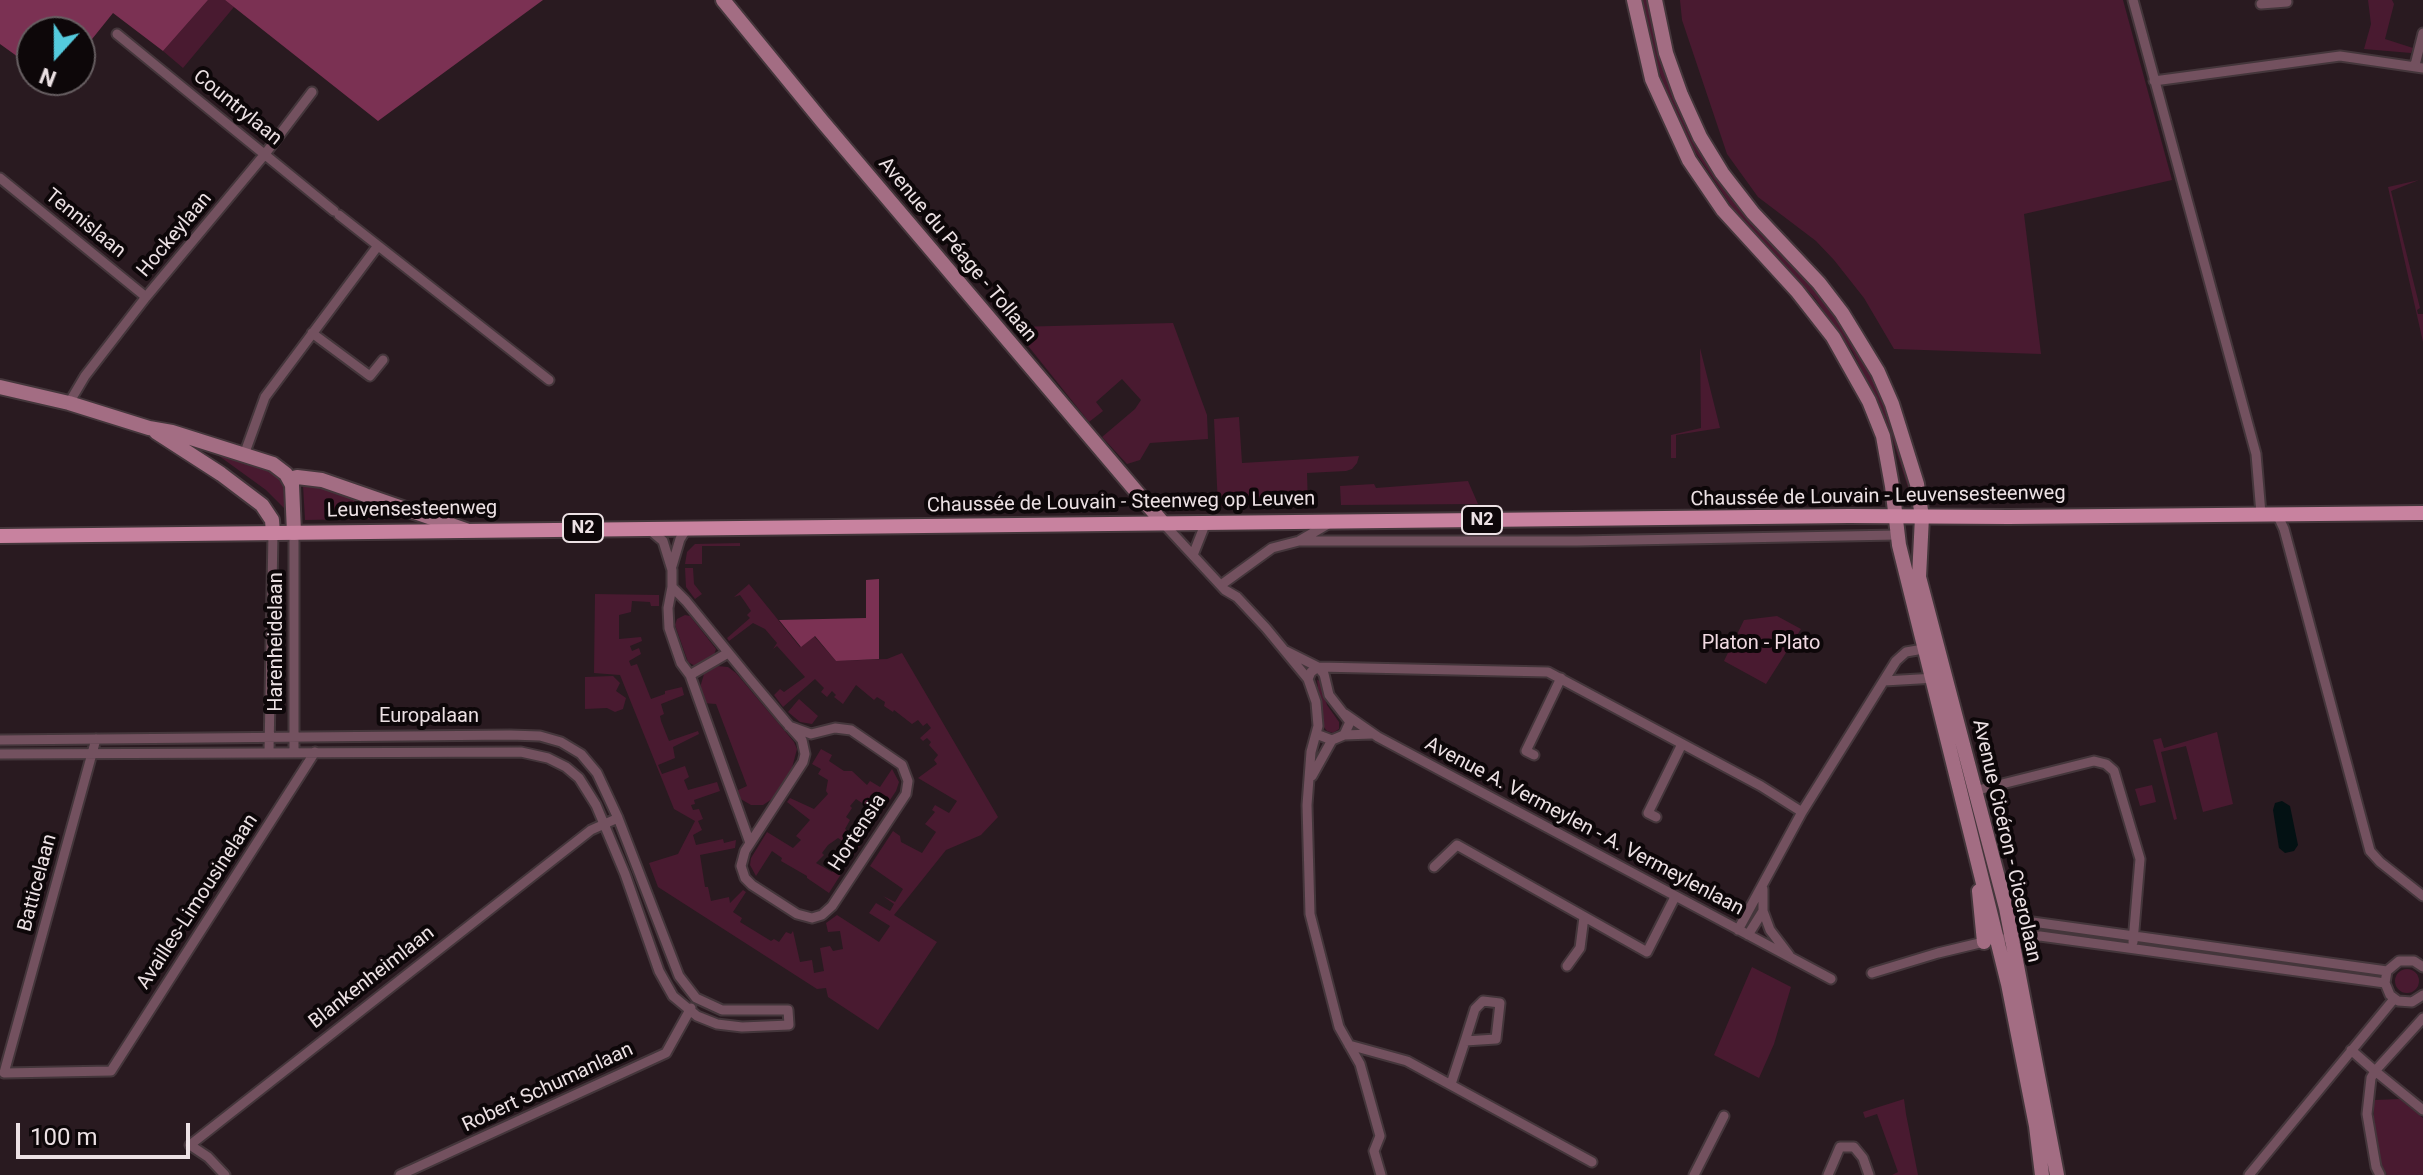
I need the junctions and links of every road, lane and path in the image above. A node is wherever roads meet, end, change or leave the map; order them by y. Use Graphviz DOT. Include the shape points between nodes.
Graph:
graph roads {
  1 [pos="723,0"];
  2 [pos="1634,0"];
  3 [pos="1655,0"];
  4 [pos="2133,0"];
  5 [pos="2287,1"];
  6 [pos="2299,1"];
  7 [pos="2261,4"];
  8 [pos="2423,33"];
  9 [pos="117,34"];
  10 [pos="2419,67"];
  11 [pos="2154,81"];
  12 [pos="312,92"];
  13 [pos="265,154"];
  14 [pos="0,178"];
  15 [pos="377,247"];
  16 [pos="146,297"];
  17 [pos="312,333"];
  18 [pos="383,360"];
  19 [pos="549,380"];
  20 [pos="0,387"];
  21 [pos="69,403"];
  22 [pos="149,428"];
  23 [pos="244,455"];
  24 [pos="289,479"];
  25 [pos="2423,513"];
  26 [pos="2261,514"];
  27 [pos="2277,514"];
  28 [pos="1894,516"];
  29 [pos="1922,517"];
  30 [pos="1334,521"];
  31 [pos="1206,522"];
  32 [pos="1163,523"];
  33 [pos="825,526"];
  34 [pos="688,527"];
  35 [pos="644,528"];
  36 [pos="466,530"];
  37 [pos="273,533"];
  38 [pos="294,533"];
  39 [pos="1897,535"];
  40 [pos="0,536"];
  41 [pos="1299,541"];
  42 [pos="1193,555"];
  43 [pos="672,570"];
  44 [pos="1221,585"];
  45 [pos="672,587"];
  46 [pos="1930,648"];
  47 [pos="1283,650"];
  48 [pos="728,653"];
  49 [pos="1318,667"];
  50 [pos="1341,668"];
  51 [pos="690,675"];
  52 [pos="1938,677"];
  53 [pos="1561,678"];
  54 [pos="1308,679"];
  55 [pos="1884,681"];
  56 [pos="1327,682"];
  57 [pos="1345,714"];
  58 [pos="789,726"];
  59 [pos="1316,734"];
  60 [pos="1372,734"];
  61 [pos="1344,735"];
  62 [pos="269,736"];
  63 [pos="294,736"];
  64 [pos="96,739"];
  65 [pos="0,740"];
  66 [pos="1332,740"];
  67 [pos="1682,744"];
  68 [pos="92,752"];
  69 [pos="269,752"];
  70 [pos="294,752"];
  71 [pos="315,752"];
  72 [pos="0,754"];
  73 [pos="1534,755"];
  74 [pos="1308,783"];
  75 [pos="1974,791"];
  76 [pos="1802,812"];
  77 [pos="1656,817"];
  78 [pos="618,818"];
  79 [pos="604,824"];
  80 [pos="750,843"];
  81 [pos="1434,867"];
  82 [pos="1763,886"];
  83 [pos="2423,896"];
  84 [pos="1675,897"];
  85 [pos="1763,911"];
  86 [pos="1584,917"];
  87 [pos="1738,930"];
  88 [pos="1999,934"];
  89 [pos="1748,935"];
  90 [pos="2133,938"];
  91 [pos="2132,949"];
  92 [pos="1790,957"];
  93 [pos="2422,963"];
  94 [pos="1567,966"];
  95 [pos="2387,971"];
  96 [pos="1872,973"];
  97 [pos="1831,979"];
  98 [pos="2385,983"];
  99 [pos="696,998"];
  100 [pos="2422,998"];
  101 [pos="2394,999"];
  102 [pos="690,1011"];
  103 [pos="2423,1018"];
  104 [pos="1465,1041"];
  105 [pos="1349,1045"];
  106 [pos="2351,1050"];
  107 [pos="111,1071"];
  108 [pos="2375,1071"];
  109 [pos="1451,1084"];
  110 [pos="2423,1110"];
  111 [pos="1724,1116"];
  112 [pos="1592,1162"];
  113 [pos="225,1175"];
  114 [pos="400,1175"];
  115 [pos="1381,1175"];
  116 [pos="1694,1175"];
  117 [pos="1828,1175"];
  118 [pos="1869,1175"];
  119 [pos="2045,1175"];
  120 [pos="2057,1175"];
  121 [pos="2249,1175"];
  122 [pos="2380,1175"];
  1 -- 32 [label="main road, Avenue du Péage - Tollaan"];
  2 -- 28 [label="main road, Avenue Cicéron - Cicerolaan" via="1652,79 1689,160 1723,210 1818,316 1869,401 1883,436"];
  3 -- 29 [label="main road, Avenue Cicéron - Cicerolaan" via="1681,95 1700,137 1753,213 1827,293 1878,372 1901,429"];
  4 -- 11 [label="street"];
  5 -- 6 [label="street"];
  5 -- 7 [label="street"];
  8 -- 10 [label="street"];
  9 -- 13 [label="street, Countrylaan"];
  10 -- 11 [label="street" via="2340,56"];
  11 -- 26 [label="street" via="2256,454"];
  12 -- 13 [label="street, Hockeylaan"];
  13 -- 15 [label="street, Countrylaan"];
  13 -- 16 [label="street, Hockeylaan"];
  14 -- 16 [label="street, Tennislaan"];
  15 -- 17 [label="street"];
  15 -- 19 [label="street, Countrylaan"];
  16 -- 21 [label="street, Hockeylaan"];
  17 -- 18 [label="street" via="370,376"];
  17 -- 23 [label="street" via="265,397"];
  20 -- 21 [label="main road"];
  21 -- 22 [label="main road"];
  22 -- 23 [label="main road"];
  22 -- 37 [label="main road" via="262,505"];
  23 -- 24 [label="main road" via="281,469"];
  24 -- 36 [label="main road" via="322,480"];
  24 -- 38 [label="main road"];
  25 -- 27 [label="main road, Chaussée de Louvain - Leuvensesteenweg / N2"];
  26 -- 27 [label="main road, Chaussée de Louvain - Leuvensesteenweg / N2"];
  26 -- 29 [label="main road, Chaussée de Louvain - Leuvensesteenweg / N2"];
  27 -- 83 [label="street" via="2370,851"];
  28 -- 29 [label="main road, Chaussée de Louvain - Leuvensesteenweg / N2"];
  28 -- 30 [label="main road, Chaussée de Louvain - Leuvensesteenweg / N2"];
  28 -- 39 [label="main road, Avenue Cicéron - Cicerolaan"];
  29 -- 46 [label="main road, Avenue Cicéron - Cicerolaan" via="1919,577"];
  30 -- 31 [label="main road, Chaussée de Louvain - Steenweg op Leuven / N2"];
  30 -- 41 [label="street, Chaussée de Louvain - Steenweg op Leuven"];
  31 -- 32 [label="main road, Chaussée de Louvain - Steenweg op Leuven / N2"];
  31 -- 42 [label="street"];
  32 -- 33 [label="main road, Chaussée de Louvain - Steenweg op Leuven / N2"];
  32 -- 42 [label="street"];
  33 -- 34 [label="main road, Leuvensesteenweg / N2"];
  34 -- 35 [label="main road, Leuvensesteenweg / N2"];
  34 -- 43 [label="street, Hortensia"];
  35 -- 36 [label="main road, Leuvensesteenweg / N2"];
  35 -- 43 [label="street, Hortensia" via="663,541"];
  36 -- 38 [label="main road, Leuvensesteenweg / N2"];
  37 -- 38 [label="main road, Leuvensesteenweg / N2"];
  37 -- 40 [label="main road, Leuvensesteenweg / N2"];
  37 -- 62 [label="street, Harenheidelaan"];
  38 -- 63 [label="street, Harenheidelaan"];
  39 -- 41 [label="street, Chaussée de Louvain - Leuvensesteenweg"];
  39 -- 46 [label="main road, Avenue Cicéron - Cicerolaan"];
  41 -- 44 [label="street, Chaussée de Louvain - Steenweg op Leuven" via="1272,548"];
  42 -- 44 [label="street"];
  43 -- 45 [label="street, Hortensia"];
  44 -- 47 [label="street"];
  45 -- 48 [label="street, Hortensia"];
  45 -- 51 [label="street, Hortensia" via="669,627"];
  46 -- 52 [label="main road, Avenue Cicéron - Cicerolaan"];
  46 -- 55 [label="street" via="1906,652"];
  47 -- 49 [label="street"];
  47 -- 54 [label="street"];
  48 -- 51 [label="street"];
  48 -- 58 [label="street, Hortensia"];
  49 -- 50 [label="street"];
  49 -- 54 [label="street"];
  49 -- 56 [label="street"];
  50 -- 53 [label="street" via="1536,670"];
  50 -- 56 [label="street"];
  51 -- 80 [label="street, Hortensia"];
  52 -- 55 [label="street"];
  52 -- 75 [label="main road, Avenue Cicéron - Cicerolaan"];
  52 -- 88 [label="main road, Avenue Cicéron - Cicerolaan"];
  53 -- 67 [label="street"];
  53 -- 73 [label="street" via="1526,751"];
  54 -- 59 [label="street" via="1317,705"];
  55 -- 76 [label="street"];
  56 -- 57 [label="street" via="1329,695"];
  57 -- 60 [label="street, Avenue A. Vermeylen - A. Vermeylenlaan"];
  57 -- 61 [label="street" via="1350,722"];
  58 -- 80 [label="street, Hortensia" via="805,747 803,762"];
  58 -- 80 [label="street, Hortensia" via="807,733 851,730 902,765 907,791 832,906 817,917 801,916 749,883 741,863"];
  59 -- 66 [label="street"];
  59 -- 74 [label="street"];
  60 -- 61 [label="street"];
  60 -- 84 [label="street, Avenue A. Vermeylen - A. Vermeylenlaan"];
  61 -- 66 [label="street"];
  62 -- 63 [label="street, Europalaan"];
  62 -- 64 [label="street, Europalaan"];
  62 -- 69 [label="street, Harenheidelaan"];
  63 -- 70 [label="street, Harenheidelaan"];
  63 -- 78 [label="street, Europalaan" via="548,738 587,760"];
  64 -- 65 [label="street, Europalaan"];
  64 -- 68 [label="street, Batticelaan"];
  66 -- 74 [label="street"];
  67 -- 76 [label="street"];
  67 -- 77 [label="street" via="1648,813"];
  68 -- 69 [label="street, Europalaan"];
  68 -- 72 [label="street, Europalaan"];
  68 -- 107 [label="street, Batticelaan" via="4,1073"];
  69 -- 70 [label="street, Europalaan"];
  70 -- 71 [label="street, Europalaan"];
  71 -- 79 [label="street, Europalaan" via="535,754 579,778"];
  71 -- 107 [label="street, Availles-Limousinelaan"];
  74 -- 105 [label="street" via="1310,914 1333,1007"];
  75 -- 88 [label="main road, Avenue Cicéron - Cicerolaan"];
  75 -- 90 [label="street" via="2094,761 2114,771 2140,859"];
  76 -- 82 [label="street"];
  78 -- 79 [label="street, Blankenheimlaan"];
  78 -- 99 [label="street, Europalaan" via="679,976"];
  79 -- 102 [label="street, Europalaan" via="659,971 673,996"];
  79 -- 113 [label="street, Blankenheimlaan" via="409,970 190,1145"];
  81 -- 86 [label="street" via="1457,845"];
  82 -- 85 [label="street"];
  82 -- 87 [label="street"];
  84 -- 86 [label="street" via="1647,952"];
  84 -- 87 [label="street, Avenue A. Vermeylen - A. Vermeylenlaan"];
  85 -- 89 [label="street"];
  85 -- 92 [label="street"];
  86 -- 94 [label="street" via="1580,948"];
  87 -- 89 [label="street, Avenue A. Vermeylen - A. Vermeylenlaan"];
  88 -- 90 [label="street" via="2018,920"];
  88 -- 91 [label="street"];
  88 -- 96 [label="street"];
  88 -- 119 [label="main road, Avenue Cicéron - Cicerolaan"];
  88 -- 120 [label="main road, Avenue Cicéron - Cicerolaan"];
  89 -- 92 [label="street, Avenue A. Vermeylen - A. Vermeylenlaan"];
  90 -- 91 [label="street"];
  90 -- 95 [label="street"];
  91 -- 98 [label="street"];
  92 -- 97 [label="street, Avenue A. Vermeylen - A. Vermeylenlaan"];
  93 -- 95 [label="street" via="2399,961"];
  95 -- 98 [label="street"];
  98 -- 101 [label="street"];
  99 -- 102 [label="street"];
  99 -- 102 [label="street, Europalaan" via="722,1010 788,1010 789,1025 717,1024"];
  100 -- 101 [label="street" via="2408,1003"];
  101 -- 106 [label="street"];
  102 -- 114 [label="street, Robert Schumanlaan" via="666,1053"];
  103 -- 108 [label="street"];
  104 -- 104 [label="street" via="1475,1009 1483,1001 1500,1003 1496,1039"];
  104 -- 109 [label="street"];
  105 -- 109 [label="street" via="1407,1061"];
  105 -- 115 [label="street" via="1360,1064 1380,1136 1374,1151"];
  106 -- 108 [label="street"];
  106 -- 121 [label="street"];
  108 -- 110 [label="street"];
  108 -- 122 [label="street" via="2367,1114"];
  109 -- 112 [label="street"];
  111 -- 116 [label="street"];
  117 -- 118 [label="street" via="1840,1147 1854,1147"];
}
